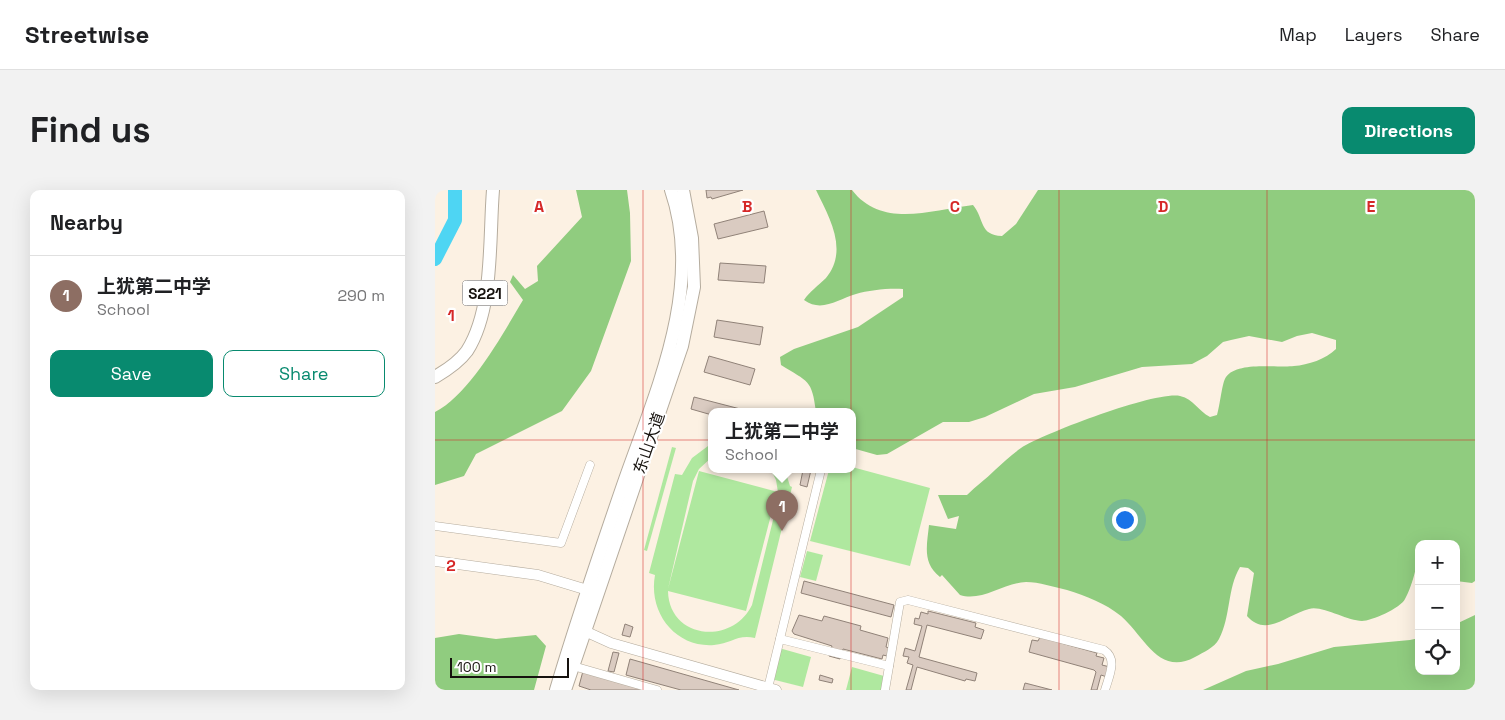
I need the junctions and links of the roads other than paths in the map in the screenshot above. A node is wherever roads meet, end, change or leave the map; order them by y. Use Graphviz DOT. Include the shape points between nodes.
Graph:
graph roads {
  1 [pos="493,190"];
  2 [pos="671,190"];
  3 [pos="683,190"];
  4 [pos="435,377"];
  5 [pos="590,465"];
  6 [pos="820,473"];
  7 [pos="435,526"];
  8 [pos="435,561"];
  9 [pos="592,592"];
  10 [pos="580,628"];
  11 [pos="780,639"];
  12 [pos="573,666"];
  13 [pos="889,666"];
  14 [pos="772,689"];
  15 [pos="555,690"];
  16 [pos="565,690"];
  17 [pos="657,690"];
  18 [pos="885,690"];
  19 [pos="1105,690"];
  1 -- 4 [label="main road, S221" via="487,281 477,334 466,352 449,369"];
  2 -- 9 [label="main road, 东山大道" via="681,238 680,288 672,341"];
  3 -- 9 [label="main road, 东山大道" via="692,238 694,287 682,346"];
  5 -- 7 [label="street" via="561,543"];
  6 -- 11 [label="street"];
  8 -- 9 [label="street" via="538,575"];
  9 -- 10 [label="main road, 东山大道"];
  10 -- 12 [label="main road, 东山大道"];
  10 -- 14 [label="street" via="611,643"];
  10 -- 15 [label="main road, 东山大道"];
  11 -- 13 [label="street"];
  11 -- 14 [label="street"];
  12 -- 16 [label="main road, 东山大道"];
  12 -- 17 [label="street"];
  13 -- 18 [label="street"];
  13 -- 19 [label="street" via="900,602 913,600 1104,650 1113,660"];
}
